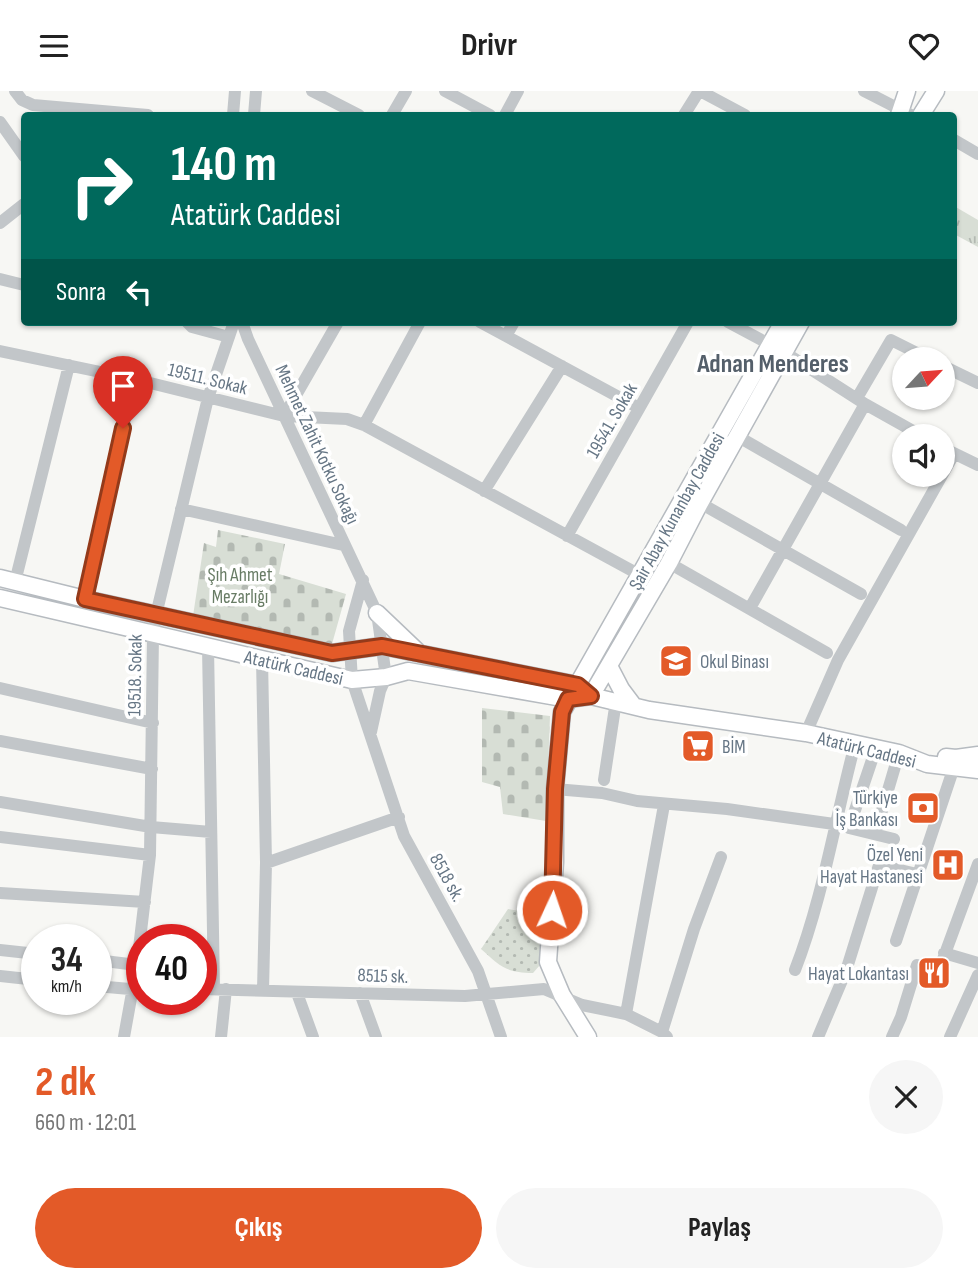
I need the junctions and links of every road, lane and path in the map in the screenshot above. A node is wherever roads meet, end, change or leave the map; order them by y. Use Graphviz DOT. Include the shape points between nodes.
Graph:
graph roads {
  1 [pos="15,91"];
  2 [pos="235,91"];
  3 [pos="256,91"];
  4 [pos="312,91"];
  5 [pos="406,91"];
  6 [pos="445,91"];
  7 [pos="518,91"];
  8 [pos="700,91"];
  9 [pos="864,91"];
  10 [pos="907,91"];
  11 [pos="936,91"];
  12 [pos="26,102"];
  13 [pos="32,112"];
  14 [pos="114,112"];
  15 [pos="233,112"];
  16 [pos="254,112"];
  17 [pos="353,112"];
  18 [pos="394,112"];
  19 [pos="484,112"];
  20 [pos="507,112"];
  21 [pos="686,112"];
  22 [pos="739,112"];
  23 [pos="901,112"];
  24 [pos="904,112"];
  25 [pos="923,112"];
  26 [pos="0,122"];
  27 [pos="957,142"];
  28 [pos="21,152"];
  29 [pos="978,155"];
  30 [pos="21,206"];
  31 [pos="0,223"];
  32 [pos="0,279"];
  33 [pos="21,284"];
  34 [pos="336,326"];
  35 [pos="418,326"];
  36 [pos="487,326"];
  37 [pos="512,326"];
  38 [pos="686,326"];
  39 [pos="736,326"];
  40 [pos="782,326"];
  41 [pos="798,326"];
  42 [pos="236,327"];
  43 [pos="506,336"];
  44 [pos="905,347"];
  45 [pos="776,349"];
  46 [pos="0,351"];
  47 [pos="69,365"];
  48 [pos="562,366"];
  49 [pos="956,372"];
  50 [pos="134,379"];
  51 [pos="978,383"];
  52 [pos="208,398"];
  53 [pos="861,401"];
  54 [pos="639,408"];
  55 [pos="284,416"];
  56 [pos="901,424"];
  57 [pos="364,425"];
  58 [pos="737,436"];
  59 [pos="955,454"];
  60 [pos="978,465"];
  61 [pos="819,485"];
  62 [pos="930,487"];
  63 [pos="484,491"];
  64 [pos="700,503"];
  65 [pos="181,509"];
  66 [pos="901,530"];
  67 [pos="567,536"];
  68 [pos="343,545"];
  69 [pos="782,551"];
  70 [pos="669,563"];
  71 [pos="640,575"];
  72 [pos="7,580"];
  73 [pos="363,580"];
  74 [pos="861,594"];
  75 [pos="0,598"];
  76 [pos="85,599"];
  77 [pos="750,608"];
  78 [pos="377,613"];
  79 [pos="156,615"];
  80 [pos="153,634"];
  81 [pos="382,646"];
  82 [pos="208,647"];
  83 [pos="350,650"];
  84 [pos="420,653"];
  85 [pos="827,653"];
  86 [pos="262,659"];
  87 [pos="609,666"];
  88 [pos="386,677"];
  89 [pos="352,680"];
  90 [pos="0,688"];
  91 [pos="573,692"];
  92 [pos="591,696"];
  93 [pos="616,701"];
  94 [pos="633,705"];
  95 [pos="153,723"];
  96 [pos="371,732"];
  97 [pos="806,733"];
  98 [pos="0,741"];
  99 [pos="855,744"];
  100 [pos="876,748"];
  101 [pos="899,753"];
  102 [pos="978,756"];
  103 [pos="978,763"];
  104 [pos="954,767"];
  105 [pos="152,769"];
  106 [pos="978,771"];
  107 [pos="604,780"];
  108 [pos="555,789"];
  109 [pos="0,802"];
  110 [pos="664,805"];
  111 [pos="399,817"];
  112 [pos="834,824"];
  113 [pos="151,827"];
  114 [pos="211,832"];
  115 [pos="875,834"];
  116 [pos="0,837"];
  117 [pos="894,839"];
  118 [pos="150,855"];
  119 [pos="721,857"];
  120 [pos="266,863"];
  121 [pos="978,864"];
  122 [pos="917,874"];
  123 [pos="0,893"];
  124 [pos="145,902"];
  125 [pos="142,924"];
  126 [pos="213,924"];
  127 [pos="896,941"];
  128 [pos="0,950"];
  129 [pos="21,952"];
  130 [pos="944,953"];
  131 [pos="978,963"];
  132 [pos="795,970"];
  133 [pos="978,975"];
  134 [pos="0,976"];
  135 [pos="21,978"];
  136 [pos="217,989"];
  137 [pos="263,990"];
  138 [pos="297,993"];
  139 [pos="360,993"];
  140 [pos="485,995"];
  141 [pos="562,995"];
  142 [pos="217,1007"];
  143 [pos="626,1014"];
  144 [pos="130,1015"];
  145 [pos="664,1035"];
  146 [pos="124,1037"];
  147 [pos="222,1037"];
  148 [pos="313,1037"];
  149 [pos="376,1037"];
  150 [pos="501,1037"];
  151 [pos="588,1037"];
  152 [pos="818,1037"];
  153 [pos="892,1037"];
  154 [pos="950,1037"];
  1 -- 12 [label="street"];
  2 -- 15 [label="street"];
  3 -- 16 [label="street"];
  4 -- 17 [label="street"];
  5 -- 18 [label="street"];
  6 -- 19 [label="street"];
  7 -- 20 [label="street"];
  8 -- 21 [label="street"];
  8 -- 22 [label="street"];
  9 -- 23 [label="street"];
  10 -- 24 [label="street"];
  11 -- 25 [label="street"];
  12 -- 13 [label="street"];
  12 -- 14 [label="street"];
  26 -- 28 [label="street"];
  27 -- 29 [label="street"];
  30 -- 31 [label="street"];
  32 -- 33 [label="street"];
  34 -- 55 [label="street"];
  35 -- 57 [label="street"];
  36 -- 43 [label="street"];
  37 -- 43 [label="street"];
  38 -- 54 [label="street, 19541. Sokak"];
  39 -- 45 [label="street"];
  40 -- 45 [label="street, Şair Abay Kunanbay Caddesi"];
  41 -- 45 [label="street, Şair Abay Kunanbay Caddesi"];
  42 -- 52 [label="street, 19518. Sokak"];
  42 -- 55 [label="street, Mehmet Zahit Kotku Sokağı"];
  43 -- 48 [label="street"];
  44 -- 53 [label="street" via="891,340"];
  45 -- 53 [label="street"];
  45 -- 58 [label="street, Şair Abay Kunanbay Caddesi"];
  45 -- 71 [label="street, Şair Abay Kunanbay Caddesi"];
  46 -- 47 [label="street, 19511. Sokak"];
  47 -- 50 [label="street, 19511. Sokak"];
  47 -- 72 [label="street"];
  48 -- 54 [label="street"];
  48 -- 63 [label="street"];
  49 -- 51 [label="street"];
  50 -- 52 [label="street, 19511. Sokak"];
  50 -- 76 [label="street"];
  52 -- 55 [label="street, 19511. Sokak"];
  52 -- 65 [label="street, 19518. Sokak"];
  53 -- 56 [label="street"];
  53 -- 61 [label="street"];
  54 -- 67 [label="street, 19541. Sokak"];
  55 -- 57 [label="street, 19511. Sokak" via="347,419"];
  55 -- 68 [label="street, Mehmet Zahit Kotku Sokağı"];
  57 -- 63 [label="street, 19511. Sokak"];
  58 -- 61 [label="street"];
  58 -- 64 [label="street, Şair Abay Kunanbay Caddesi"];
  59 -- 60 [label="street"];
  61 -- 66 [label="street"];
  61 -- 69 [label="street"];
  62 -- 97 [label="street" via="838,660"];
  63 -- 67 [label="street, 19511. Sokak"];
  64 -- 69 [label="street"];
  64 -- 70 [label="street, Şair Abay Kunanbay Caddesi"];
  65 -- 68 [label="street"];
  65 -- 79 [label="street, 19518. Sokak"];
  67 -- 71 [label="street, 19511. Sokak"];
  68 -- 73 [label="street, Mehmet Zahit Kotku Sokağı"];
  69 -- 74 [label="street"];
  69 -- 77 [label="street"];
  70 -- 77 [label="street"];
  70 -- 87 [label="street, Şair Abay Kunanbay Caddesi"];
  71 -- 91 [label="street, Şair Abay Kunanbay Caddesi"];
  72 -- 76 [label="street, Atatürk Caddesi"];
  73 -- 78 [label="street, Mehmet Zahit Kotku Sokağı"];
  73 -- 83 [label="street, 8518 sk." via="349,631"];
  75 -- 80 [label="street, Atatürk Caddesi"];
  76 -- 79 [label="street, Atatürk Caddesi"];
  77 -- 85 [label="street"];
  78 -- 81 [label="street, Mehmet Zahit Kotku Sokağı"];
  78 -- 84 [label="street"];
  79 -- 80 [label="street, 19518. Sokak"];
  79 -- 83 [label="street, Atatürk Caddesi" via="332,653"];
  80 -- 82 [label="street, Atatürk Caddesi"];
  80 -- 95 [label="street, 19518. Sokak"];
  81 -- 83 [label="street, Atatürk Caddesi"];
  81 -- 84 [label="street, Atatürk Caddesi"];
  81 -- 88 [label="street, Mehmet Zahit Kotku Sokağı"];
  82 -- 86 [label="street, Atatürk Caddesi"];
  82 -- 114 [label="street"];
  83 -- 89 [label="street, 8518 sk."];
  84 -- 91 [label="street, Atatürk Caddesi"];
  86 -- 89 [label="street, Atatürk Caddesi"];
  86 -- 120 [label="street"];
  87 -- 92 [label="street, Şair Abay Kunanbay Caddesi"];
  87 -- 94 [label="street"];
  88 -- 89 [label="street, Atatürk Caddesi"];
  88 -- 91 [label="street, Atatürk Caddesi" via="408,671"];
  88 -- 96 [label="street"];
  89 -- 96 [label="street, 8518 sk."];
  90 -- 95 [label="street"];
  91 -- 92 [label="street, Atatürk Caddesi"];
  91 -- 108 [label="street, Şair Abay Kunanbay Caddesi" via="562,712"];
  92 -- 93 [label="street, Atatürk Caddesi"];
  93 -- 94 [label="street, Atatürk Caddesi"];
  93 -- 107 [label="street"];
  94 -- 97 [label="street, Atatürk Caddesi"];
  95 -- 105 [label="street, 19518. Sokak"];
  96 -- 111 [label="street, 8518 sk."];
  97 -- 99 [label="street, Atatürk Caddesi"];
  98 -- 105 [label="street"];
  99 -- 100 [label="street, Atatürk Caddesi"];
  99 -- 112 [label="street"];
  100 -- 101 [label="street, Atatürk Caddesi"];
  100 -- 115 [label="street" via="849,828"];
  101 -- 102 [label="street"];
  101 -- 104 [label="street, Atatürk Caddesi" via="927,764"];
  101 -- 115 [label="street"];
  102 -- 103 [label="street"];
  104 -- 106 [label="street, Atatürk Caddesi"];
  104 -- 122 [label="street"];
  105 -- 113 [label="street, 19518. Sokak"];
  108 -- 110 [label="street"];
  108 -- 141 [label="street, Şair Abay Kunanbay Caddesi" via="548,962"];
  109 -- 113 [label="street"];
  110 -- 112 [label="street"];
  110 -- 143 [label="street"];
  111 -- 120 [label="street"];
  111 -- 140 [label="street, 8518 sk." via="404,836 478,971"];
  112 -- 132 [label="street" via="817,903"];
  113 -- 114 [label="street"];
  113 -- 118 [label="street, 19518. Sokak"];
  114 -- 126 [label="street"];
  115 -- 117 [label="street"];
  116 -- 118 [label="street"];
  118 -- 124 [label="street, 19518. Sokak"];
  119 -- 145 [label="street" via="694,929"];
  120 -- 137 [label="street"];
  121 -- 130 [label="street"];
  122 -- 127 [label="street"];
  122 -- 152 [label="street" via="878,865 846,971"];
  123 -- 124 [label="street"];
  124 -- 125 [label="street, 19518. Sokak"];
  128 -- 129 [label="street"];
  130 -- 131 [label="street"];
  130 -- 153 [label="street" via="939,969 917,965"];
  133 -- 154 [label="street"];
  134 -- 135 [label="street"];
  136 -- 137 [label="street, 8515 sk."];
  137 -- 138 [label="street, 8515 sk."];
  138 -- 139 [label="street, 8515 sk."];
  138 -- 148 [label="street"];
  139 -- 140 [label="street, 8515 sk."];
  139 -- 149 [label="street"];
  140 -- 141 [label="street, 8515 sk." via="544,989"];
  140 -- 150 [label="street, 8518 sk."];
  141 -- 143 [label="street, 8515 sk." via="582,1005"];
  141 -- 151 [label="street, Şair Abay Kunanbay Caddesi"];
  142 -- 147 [label="street"];
  143 -- 145 [label="street, 8515 sk."];
  144 -- 146 [label="street, 19518. Sokak"];
}
